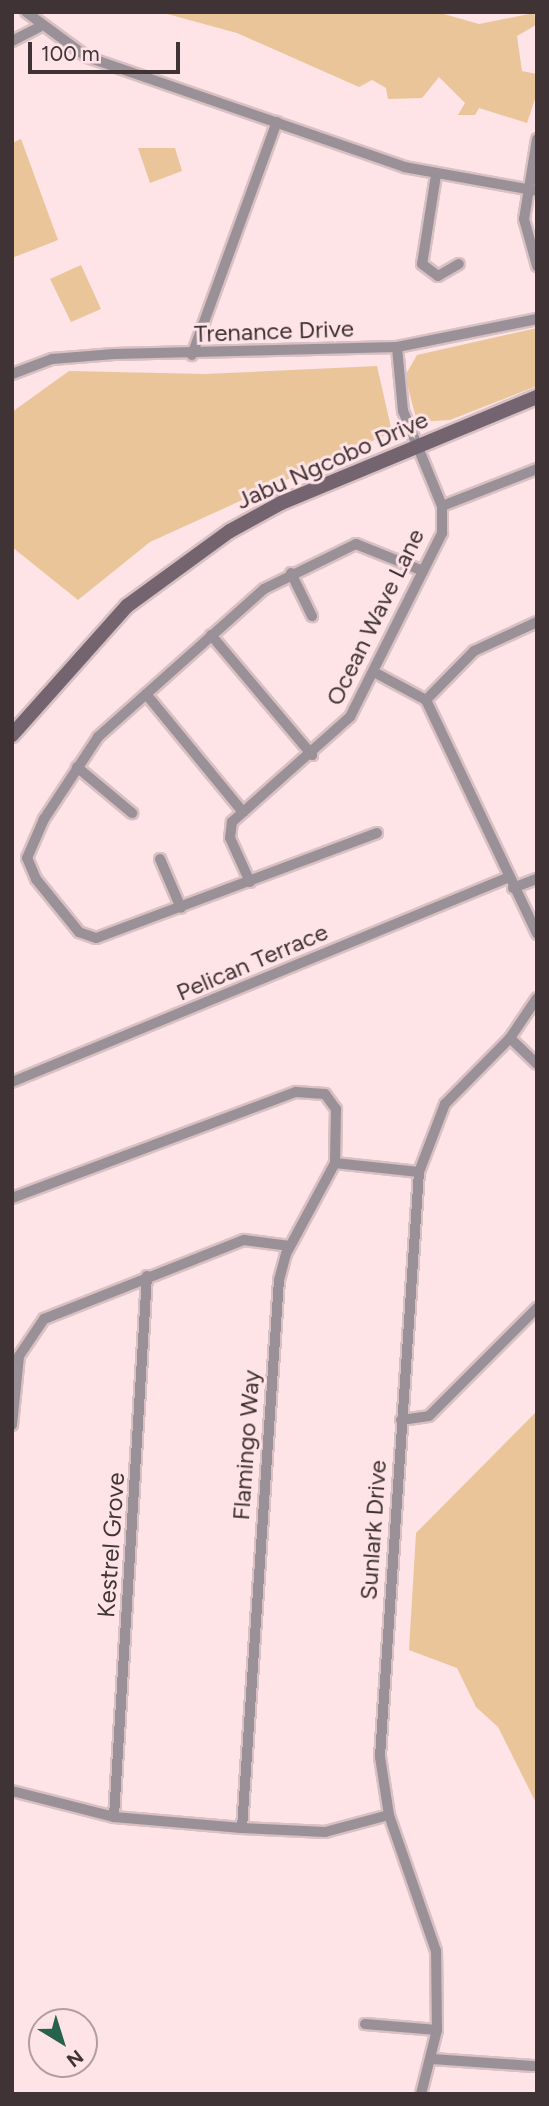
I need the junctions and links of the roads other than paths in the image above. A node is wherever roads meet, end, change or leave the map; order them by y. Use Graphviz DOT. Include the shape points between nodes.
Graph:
graph roads {
  1 [pos="26,12"];
  2 [pos="39,27"];
  3 [pos="12,41"];
  4 [pos="277,122"];
  5 [pos="537,139"];
  6 [pos="436,175"];
  7 [pos="524,189"];
  8 [pos="537,191"];
  9 [pos="459,264"];
  10 [pos="537,266"];
  11 [pos="537,319"];
  12 [pos="397,347"];
  13 [pos="192,355"];
  14 [pos="12,374"];
  15 [pos="537,397"];
  16 [pos="414,446"];
  17 [pos="537,469"];
  18 [pos="442,506"];
  19 [pos="424,571"];
  20 [pos="291,573"];
  21 [pos="312,616"];
  22 [pos="537,622"];
  23 [pos="211,635"];
  24 [pos="374,672"];
  25 [pos="146,694"];
  26 [pos="426,700"];
  27 [pos="12,735"];
  28 [pos="312,755"];
  29 [pos="77,767"];
  30 [pos="243,812"];
  31 [pos="132,813"];
  32 [pos="377,832"];
  33 [pos="160,859"];
  34 [pos="508,878"];
  35 [pos="537,878"];
  36 [pos="250,882"];
  37 [pos="513,888"];
  38 [pos="181,908"];
  39 [pos="537,934"];
  40 [pos="537,998"];
  41 [pos="510,1038"];
  42 [pos="537,1064"];
  43 [pos="12,1082"];
  44 [pos="335,1163"];
  45 [pos="419,1172"];
  46 [pos="12,1198"];
  47 [pos="289,1247"];
  48 [pos="147,1276"];
  49 [pos="537,1308"];
  50 [pos="401,1420"];
  51 [pos="12,1425"];
  52 [pos="12,1791"];
  53 [pos="389,1815"];
  54 [pos="114,1817"];
  55 [pos="242,1828"];
  56 [pos="365,2024"];
  57 [pos="437,2030"];
  58 [pos="432,2059"];
  59 [pos="533,2066"];
  60 [pos="421,2094"];
  1 -- 2 [label="street"];
  2 -- 3 [label="street"];
  2 -- 4 [label="street" via="87,57"];
  4 -- 6 [label="street"];
  4 -- 13 [label="street"];
  5 -- 7 [label="street"];
  6 -- 7 [label="street"];
  6 -- 9 [label="street" via="422,264 438,276"];
  7 -- 8 [label="street"];
  7 -- 10 [label="street"];
  11 -- 12 [label="street, Trenance Drive"];
  12 -- 13 [label="street, Trenance Drive"];
  12 -- 16 [label="street, Ocean Wave Lane"];
  13 -- 14 [label="street, Trenance Drive" via="52,359"];
  15 -- 16 [label="main road, Jabu Ngcobo Drive"];
  16 -- 18 [label="street, Ocean Wave Lane"];
  16 -- 27 [label="main road, Jabu Ngcobo Drive" via="281,503 183,562 83,649"];
  17 -- 18 [label="street"];
  18 -- 19 [label="street, Ocean Wave Lane" via="442,533"];
  19 -- 20 [label="street" via="364,544"];
  19 -- 24 [label="street, Ocean Wave Lane"];
  20 -- 21 [label="street"];
  20 -- 23 [label="street"];
  22 -- 26 [label="street" via="474,651"];
  23 -- 25 [label="street"];
  23 -- 28 [label="street"];
  24 -- 26 [label="street"];
  24 -- 28 [label="street, Ocean Wave Lane" via="350,717"];
  25 -- 29 [label="street" via="98,737"];
  25 -- 30 [label="street"];
  26 -- 34 [label="street"];
  28 -- 30 [label="street, Ocean Wave Lane"];
  29 -- 31 [label="street"];
  29 -- 38 [label="street" via="29,845 36,879 87,937 110,935"];
  30 -- 36 [label="street" via="230,838"];
  32 -- 36 [label="street"];
  33 -- 38 [label="street"];
  34 -- 37 [label="street"];
  34 -- 43 [label="street, Pelican Terrace"];
  35 -- 37 [label="street"];
  36 -- 38 [label="street"];
  37 -- 39 [label="street"];
  40 -- 41 [label="street, Sunlark Drive"];
  41 -- 42 [label="street"];
  41 -- 45 [label="street, Sunlark Drive" via="445,1104"];
  44 -- 45 [label="street"];
  44 -- 46 [label="street" via="336,1109 325,1094 310,1089"];
  44 -- 47 [label="street, Flamingo Way"];
  45 -- 50 [label="street, Sunlark Drive"];
  47 -- 48 [label="street" via="252,1238"];
  47 -- 55 [label="street, Flamingo Way" via="277,1301"];
  48 -- 51 [label="street" via="58,1311 34,1329 19,1356"];
  48 -- 54 [label="street, Kestrel Grove"];
  49 -- 50 [label="street" via="429,1416"];
  50 -- 53 [label="street, Sunlark Drive" via="380,1757"];
  52 -- 54 [label="street"];
  53 -- 55 [label="street" via="325,1832"];
  53 -- 57 [label="street, Sunlark Drive" via="436,1951"];
  54 -- 55 [label="street"];
  56 -- 57 [label="street"];
  57 -- 58 [label="street, Sunlark Drive"];
  58 -- 59 [label="street"];
  58 -- 60 [label="street, Sunlark Drive"];
}
